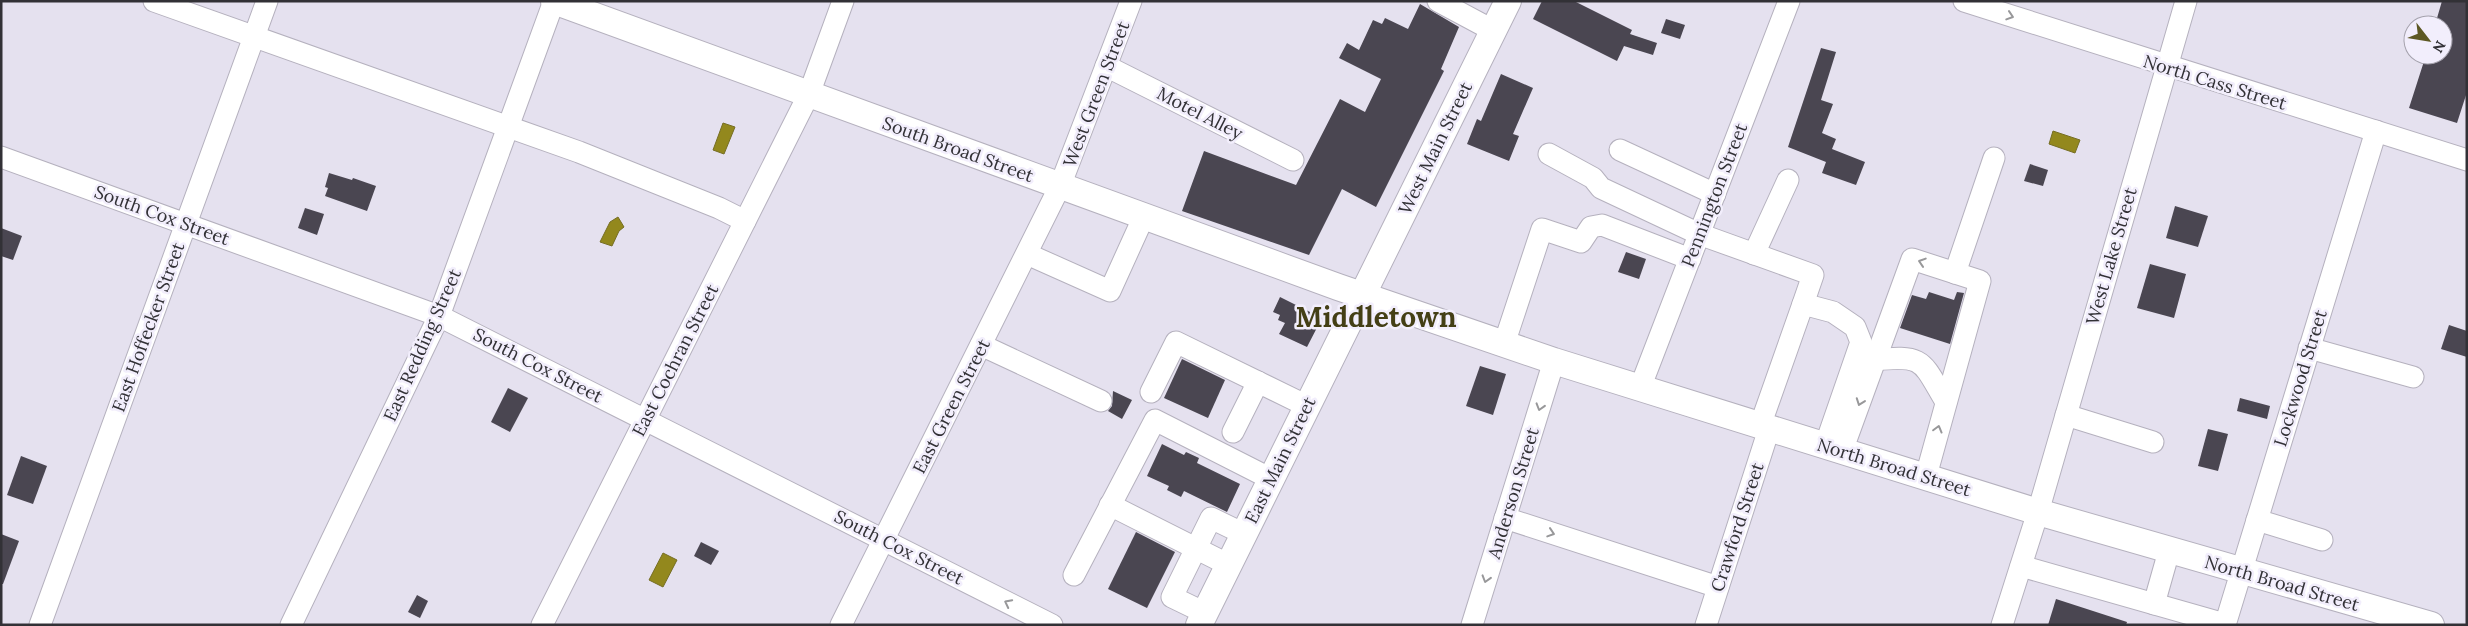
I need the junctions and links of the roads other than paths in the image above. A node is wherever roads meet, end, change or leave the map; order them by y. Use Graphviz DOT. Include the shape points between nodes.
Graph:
graph roads {
  1 [pos="154,1"];
  2 [pos="267,1"];
  3 [pos="554,1"];
  4 [pos="843,1"];
  5 [pos="1131,1"];
  6 [pos="1438,1"];
  7 [pos="1508,1"];
  8 [pos="1788,1"];
  9 [pos="1964,1"];
  10 [pos="2186,1"];
  11 [pos="1494,31"];
  12 [pos="254,37"];
  13 [pos="1106,66"];
  14 [pos="2166,67"];
  15 [pos="809,94"];
  16 [pos="507,128"];
  17 [pos="2376,131"];
  18 [pos="1620,150"];
  19 [pos="1549,154"];
  20 [pos="1,158"];
  21 [pos="1994,158"];
  22 [pos="2466,159"];
  23 [pos="1293,160"];
  24 [pos="1788,180"];
  25 [pos="1060,186"];
  26 [pos="1714,194"];
  27 [pos="1144,216"];
  28 [pos="746,221"];
  29 [pos="186,224"];
  30 [pos="1699,234"];
  31 [pos="1027,254"];
  32 [pos="1754,254"];
  33 [pos="1690,258"];
  34 [pos="1955,273"];
  35 [pos="1362,295"];
  36 [pos="1803,304"];
  37 [pos="439,316"];
  38 [pos="1504,344"];
  39 [pos="981,345"];
  40 [pos="2309,348"];
  41 [pos="1875,360"];
  42 [pos="1554,361"];
  43 [pos="2413,378"];
  44 [pos="1258,382"];
  45 [pos="1640,388"];
  46 [pos="1152,392"];
  47 [pos="1101,401"];
  48 [pos="1946,402"];
  49 [pos="1307,406"];
  50 [pos="2066,415"];
  51 [pos="645,420"];
  52 [pos="1764,428"];
  53 [pos="1233,432"];
  54 [pos="2153,442"];
  55 [pos="1834,449"];
  56 [pos="1926,476"];
  57 [pos="1271,479"];
  58 [pos="1110,505"];
  59 [pos="2038,512"];
  60 [pos="1505,518"];
  61 [pos="2257,520"];
  62 [pos="1244,534"];
  63 [pos="884,539"];
  64 [pos="2322,540"];
  65 [pos="1196,548"];
  66 [pos="2169,551"];
  67 [pos="1228,565"];
  68 [pos="2021,566"];
  69 [pos="2241,572"];
  70 [pos="1074,574"];
  71 [pos="1718,587"];
  72 [pos="2154,604"];
  73 [pos="1202,619"];
  74 [pos="2225,624"];
  75 [pos="40,625"];
  76 [pos="291,625"];
  77 [pos="542,625"];
  78 [pos="841,625"];
  79 [pos="1052,625"];
  80 [pos="1472,625"];
  81 [pos="1706,625"];
  82 [pos="2002,625"];
  83 [pos="2431,625"];
  1 -- 12 [label="street"];
  2 -- 12 [label="street, East Hoffecker Street"];
  3 -- 15 [label="main road, South Broad Street"];
  3 -- 16 [label="street, East Redding Street"];
  4 -- 15 [label="street, East Cochran Street"];
  5 -- 13 [label="street, West Green Street"];
  6 -- 11 [label="street"];
  7 -- 11 [label="main road, West Main Street"];
  8 -- 26 [label="street, Pennington Street"];
  9 -- 14 [label="street, North Cass Street, one-way"];
  10 -- 14 [label="street, West Lake Street"];
  11 -- 35 [label="main road, West Main Street"];
  12 -- 16 [label="street"];
  12 -- 29 [label="street, East Hoffecker Street"];
  13 -- 23 [label="street, Motel Alley"];
  13 -- 25 [label="street, West Green Street"];
  14 -- 17 [label="street, North Cass Street"];
  14 -- 50 [label="street, West Lake Street"];
  15 -- 25 [label="main road, South Broad Street"];
  15 -- 28 [label="street, East Cochran Street"];
  16 -- 28 [label="street" via="579,152"];
  16 -- 37 [label="street, East Redding Street"];
  17 -- 22 [label="street, North Cass Street"];
  17 -- 40 [label="street, Lockwood Street"];
  18 -- 26 [label="street"];
  19 -- 30 [label="street" via="1593,178 1601,188"];
  20 -- 29 [label="street, South Cox Street"];
  21 -- 34 [label="street"];
  24 -- 32 [label="street"];
  25 -- 27 [label="main road, South Broad Street"];
  25 -- 31 [label="street, East Green Street"];
  26 -- 30 [label="street, Pennington Street"];
  27 -- 31 [label="street" via="1110,291"];
  27 -- 35 [label="main road, South Broad Street"];
  28 -- 51 [label="street, East Cochran Street"];
  29 -- 37 [label="street, South Cox Street"];
  29 -- 75 [label="street, East Hoffecker Street"];
  30 -- 32 [label="street"];
  30 -- 33 [label="street, Pennington Street"];
  31 -- 39 [label="street, East Green Street"];
  32 -- 36 [label="street, Crawford Street" via="1813,276"];
  33 -- 38 [label="street" via="1602,225 1591,226 1581,242 1542,229"];
  33 -- 45 [label="street, Pennington Street"];
  34 -- 41 [label="street, one-way" via="1912,259"];
  34 -- 48 [label="street" via="1980,281"];
  35 -- 38 [label="main road, North Broad Street"];
  35 -- 49 [label="main road, East Main Street"];
  36 -- 52 [label="street, Crawford Street"];
  36 -- 55 [label="street" via="1833,312 1855,327 1861,342"];
  37 -- 51 [label="street, South Cox Street"];
  37 -- 76 [label="street, East Redding Street"];
  38 -- 42 [label="main road, North Broad Street"];
  39 -- 47 [label="street"];
  39 -- 63 [label="street, East Green Street"];
  40 -- 43 [label="street"];
  40 -- 61 [label="street, Lockwood Street"];
  41 -- 48 [label="street" via="1914,359 1925,366"];
  41 -- 55 [label="street, one-way"];
  42 -- 45 [label="main road, North Broad Street"];
  42 -- 60 [label="street, Anderson Street, one-way"];
  44 -- 46 [label="street" via="1176,342"];
  44 -- 49 [label="street"];
  44 -- 53 [label="street"];
  45 -- 52 [label="main road, North Broad Street"];
  56 -- 48 [label="street, one-way"];
  49 -- 57 [label="main road, East Main Street"];
  50 -- 54 [label="street"];
  50 -- 59 [label="street, West Lake Street"];
  51 -- 63 [label="street, South Cox Street"];
  51 -- 77 [label="street, East Cochran Street"];
  52 -- 55 [label="main road, North Broad Street"];
  52 -- 71 [label="street, Crawford Street"];
  55 -- 56 [label="main road, North Broad Street"];
  56 -- 59 [label="main road, North Broad Street"];
  57 -- 58 [label="street" via="1155,420"];
  57 -- 62 [label="main road, East Main Street"];
  58 -- 65 [label="street"];
  58 -- 70 [label="street"];
  59 -- 66 [label="main road, North Broad Street"];
  59 -- 68 [label="street, West Lake Street"];
  60 -- 71 [label="street, one-way"];
  60 -- 80 [label="street, Anderson Street, one-way"];
  61 -- 64 [label="street"];
  61 -- 69 [label="street, Lockwood Street"];
  62 -- 65 [label="street" via="1211,518"];
  62 -- 67 [label="main road, East Main Street"];
  63 -- 78 [label="street, East Green Street"];
  79 -- 63 [label="street, South Cox Street, one-way"];
  65 -- 67 [label="street"];
  65 -- 73 [label="street" via="1172,597"];
  66 -- 69 [label="main road, North Broad Street"];
  66 -- 72 [label="street"];
  67 -- 73 [label="main road, East Main Street"];
  68 -- 72 [label="street"];
  68 -- 82 [label="street, West Lake Street"];
  69 -- 74 [label="street, Lockwood Street"];
  69 -- 83 [label="main road, North Broad Street"];
  71 -- 81 [label="street, Crawford Street"];
  72 -- 74 [label="street"];
}
